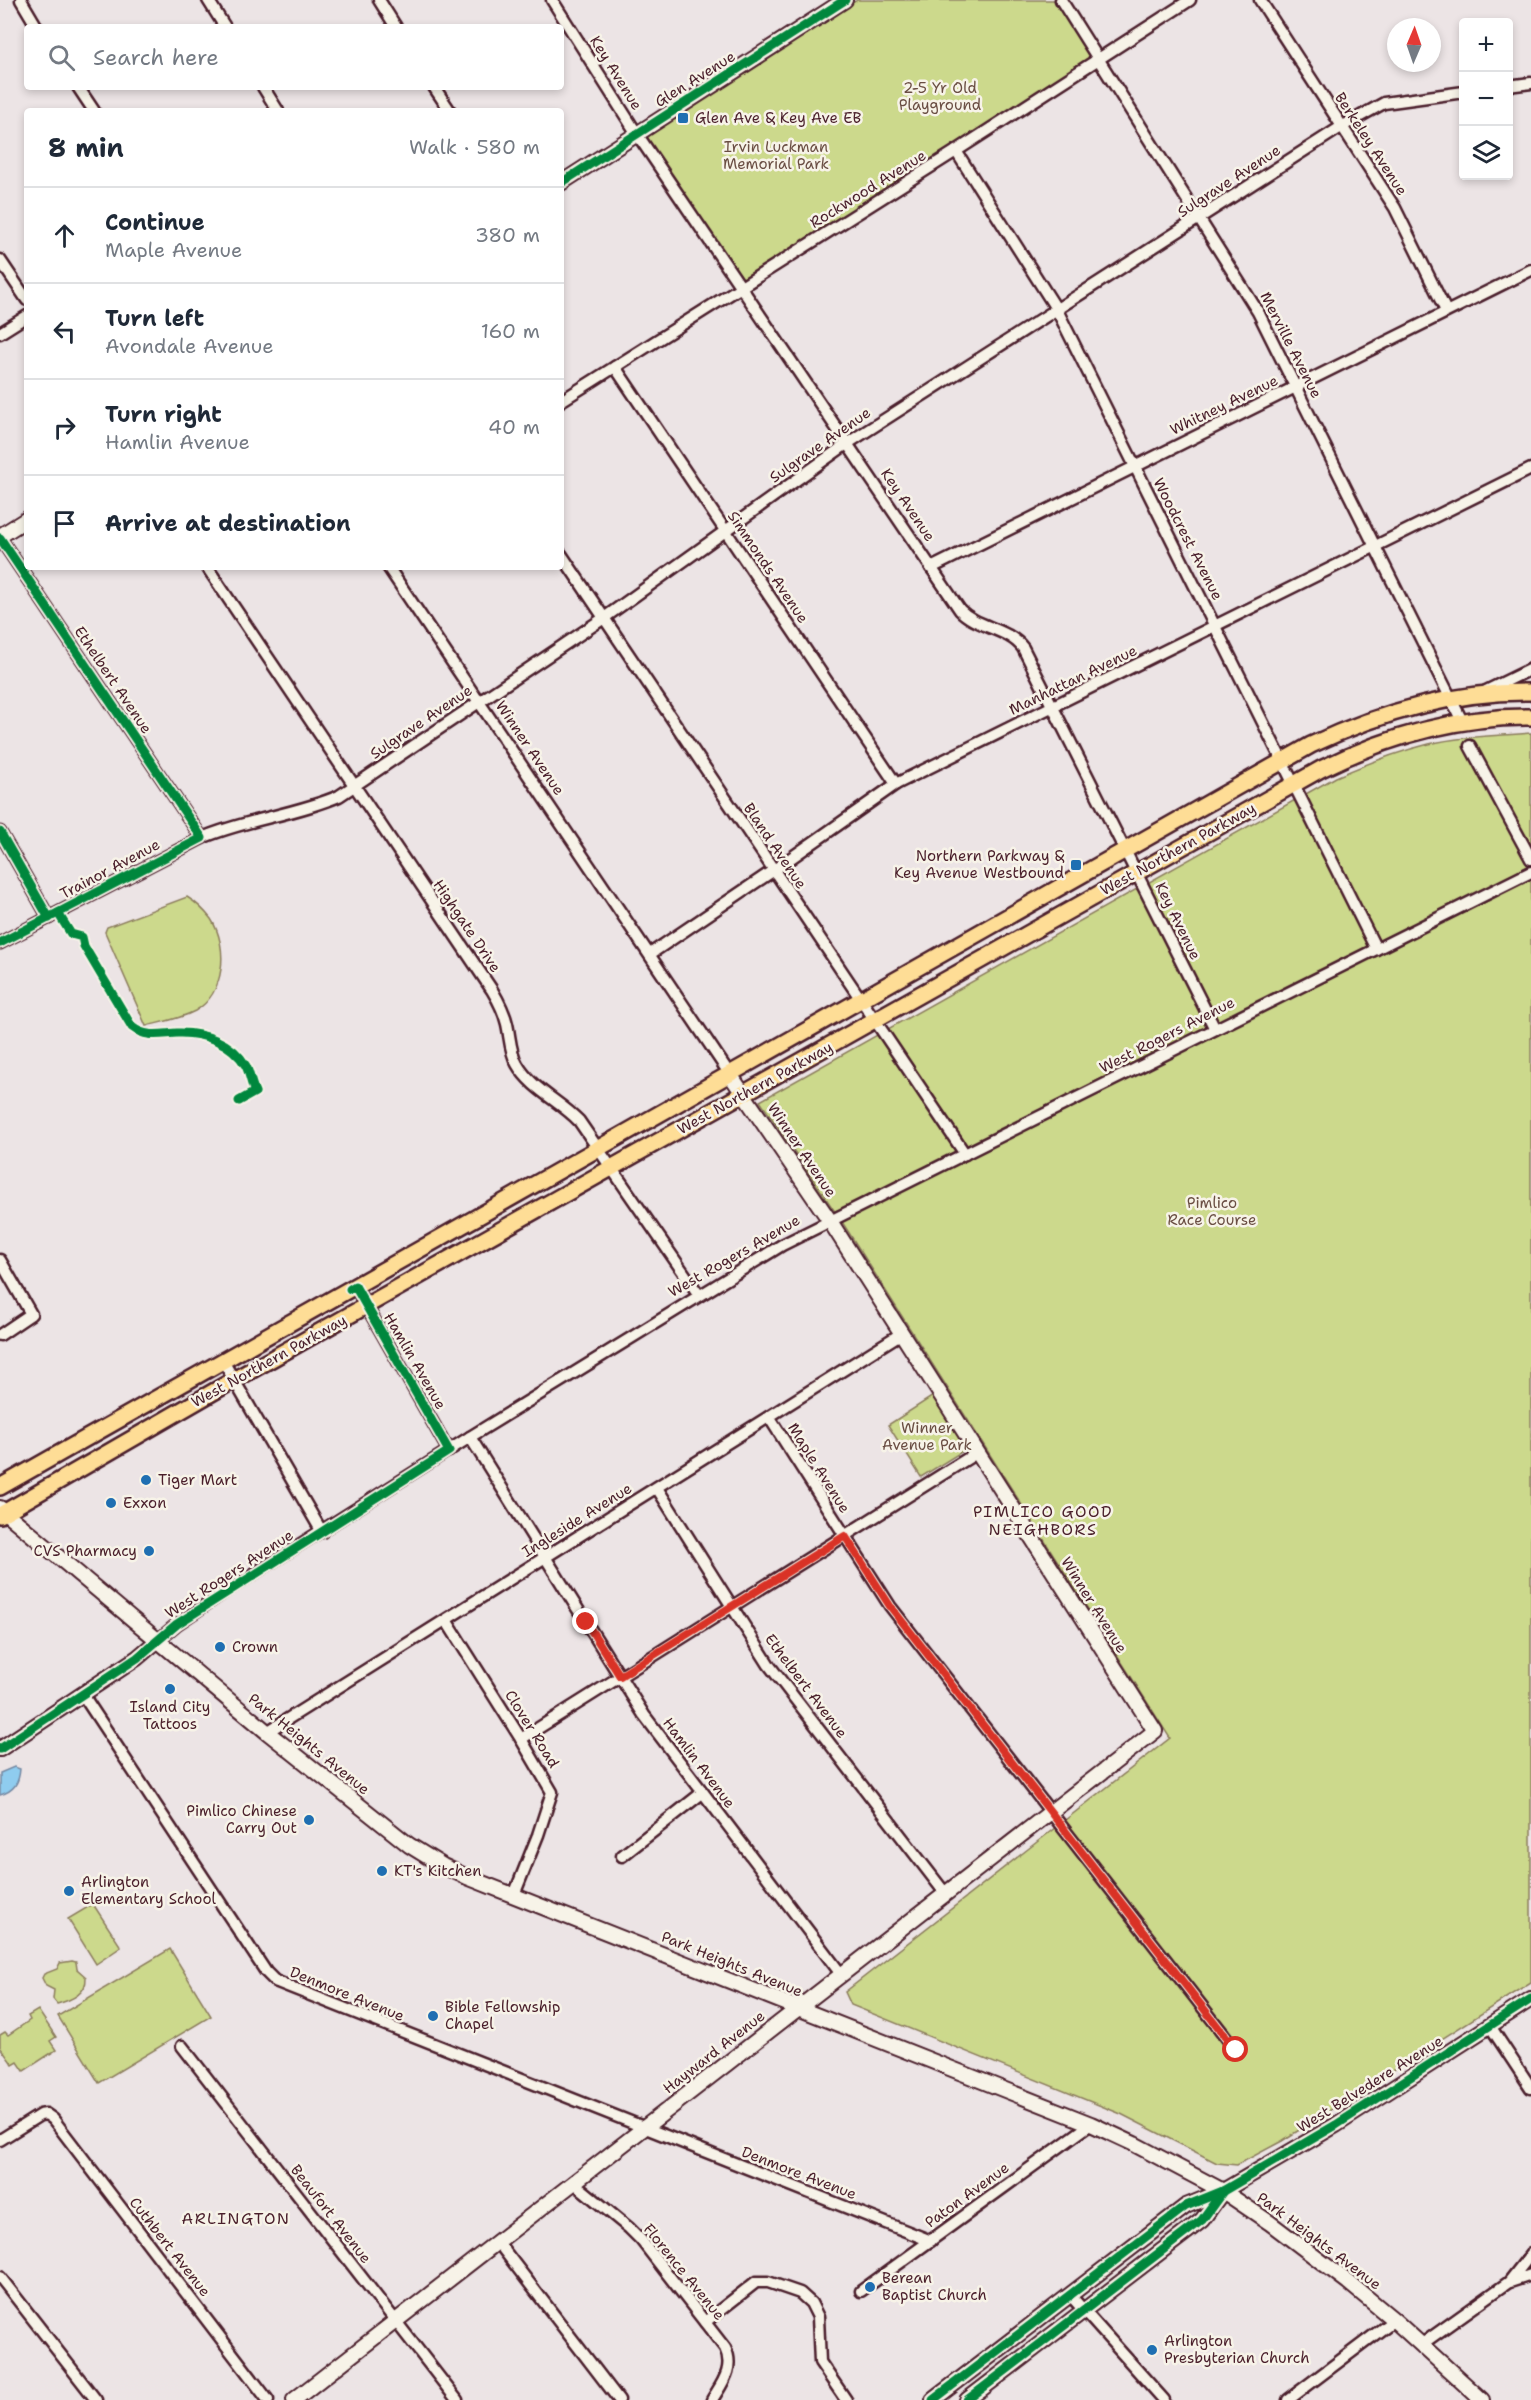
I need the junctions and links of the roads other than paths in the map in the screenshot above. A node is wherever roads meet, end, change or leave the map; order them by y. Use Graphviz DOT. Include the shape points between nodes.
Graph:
graph roads {
  1 [pos="21,0"];
  2 [pos="208,0"];
  3 [pos="379,0"];
  4 [pos="552,0"];
  5 [pos="845,0"];
  6 [pos="1061,0"];
  7 [pos="1190,0"];
  8 [pos="1260,0"];
  9 [pos="36,24"];
  10 [pos="223,24"];
  11 [pos="394,24"];
  12 [pos="1099,59"];
  13 [pos="1531,83"];
  14 [pos="1513,85"];
  15 [pos="80,90"];
  16 [pos="265,90"];
  17 [pos="437,90"];
  18 [pos="1459,93"];
  19 [pos="92,108"];
  20 [pos="276,108"];
  21 [pos="448,108"];
  22 [pos="1341,127"];
  23 [pos="636,134"];
  24 [pos="956,151"];
  25 [pos="564,181"];
  26 [pos="1200,217"];
  27 [pos="0,260"];
  28 [pos="1531,270"];
  29 [pos="741,287"];
  30 [pos="24,296"];
  31 [pos="1056,310"];
  32 [pos="1446,311"];
  33 [pos="24,318"];
  34 [pos="0,333"];
  35 [pos="615,367"];
  36 [pos="1296,386"];
  37 [pos="564,399"];
  38 [pos="848,443"];
  39 [pos="1134,466"];
  40 [pos="1531,469"];
  41 [pos="24,521"];
  42 [pos="726,530"];
  43 [pos="0,537"];
  44 [pos="1375,545"];
  45 [pos="564,558"];
  46 [pos="932,567"];
  47 [pos="209,570"];
  48 [pos="390,570"];
  49 [pos="604,618"];
  50 [pos="1215,626"];
  51 [pos="1531,669"];
  52 [pos="1531,692"];
  53 [pos="1480,694"];
  54 [pos="1451,698"];
  55 [pos="479,702"];
  56 [pos="1053,707"];
  57 [pos="1531,717"];
  58 [pos="1462,723"];
  59 [pos="1470,746"];
  60 [pos="1281,762"];
  61 [pos="896,784"];
  62 [pos="1292,784"];
  63 [pos="353,786"];
  64 [pos="0,832"];
  65 [pos="202,838"];
  66 [pos="1125,850"];
  67 [pos="1531,859"];
  68 [pos="774,870"];
  69 [pos="1137,872"];
  70 [pos="1531,872"];
  71 [pos="49,918"];
  72 [pos="0,943"];
  73 [pos="1376,949"];
  74 [pos="650,954"];
  75 [pos="860,999"];
  76 [pos="875,1021"];
  77 [pos="1215,1029"];
  78 [pos="729,1073"];
  79 [pos="744,1095"];
  80 [pos="599,1147"];
  81 [pos="965,1154"];
  82 [pos="613,1168"];
  83 [pos="830,1221"];
  84 [pos="0,1260"];
  85 [pos="354,1286"];
  86 [pos="699,1295"];
  87 [pos="366,1306"];
  88 [pos="902,1333"];
  89 [pos="0,1335"];
  90 [pos="223,1361"];
  91 [pos="234,1380"];
  92 [pos="769,1418"];
  93 [pos="470,1437"];
  94 [pos="449,1451"];
  95 [pos="978,1452"];
  96 [pos="0,1487"];
  97 [pos="657,1488"];
  98 [pos="2,1512"];
  99 [pos="322,1532"];
  100 [pos="845,1536"];
  101 [pos="545,1557"];
  102 [pos="732,1606"];
  103 [pos="446,1620"];
  104 [pos="158,1641"];
  105 [pos="620,1676"];
  106 [pos="83,1695"];
  107 [pos="1155,1731"];
  108 [pos="267,1732"];
  109 [pos="521,1739"];
  110 [pos="0,1749"];
  111 [pos="702,1793"];
  112 [pos="1051,1812"];
  113 [pos="622,1856"];
  114 [pos="945,1893"];
  115 [pos="514,1895"];
  116 [pos="841,1974"];
  117 [pos="1531,1999"];
  118 [pos="797,2008"];
  119 [pos="1490,2026"];
  120 [pos="182,2046"];
  121 [pos="1236,2050"];
  122 [pos="1531,2088"];
  123 [pos="1091,2124"];
  124 [pos="644,2128"];
  125 [pos="0,2140"];
  126 [pos="573,2182"];
  127 [pos="1223,2192"];
  128 [pos="497,2241"];
  129 [pos="931,2241"];
  130 [pos="1531,2254"];
  131 [pos="1531,2275"];
  132 [pos="0,2277"];
  133 [pos="1509,2282"];
  134 [pos="861,2291"];
  135 [pos="1070,2295"];
  136 [pos="1084,2311"];
  137 [pos="395,2320"];
  138 [pos="1394,2320"];
  139 [pos="705,2322"];
  140 [pos="1422,2344"];
  141 [pos="96,2400"];
  142 [pos="268,2400"];
  143 [pos="294,2400"];
  144 [pos="457,2400"];
  145 [pos="619,2400"];
  146 [pos="712,2400"];
  147 [pos="846,2400"];
  148 [pos="933,2400"];
  149 [pos="968,2400"];
  150 [pos="1164,2400"];
  151 [pos="1288,2400"];
  152 [pos="1482,2400"];
  1 -- 9 [label="street"];
  2 -- 10 [label="street"];
  3 -- 11 [label="street"];
  4 -- 23 [label="street, Key Avenue"];
  5 -- 23 [label="main road, Glen Avenue"];
  6 -- 12 [label="street, Merville Avenue"];
  7 -- 12 [label="street, Rockwood Avenue"];
  8 -- 22 [label="street, Berkeley Avenue"];
  12 -- 24 [label="street, Rockwood Avenue"];
  12 -- 26 [label="street, Merville Avenue"];
  13 -- 14 [label="street"];
  15 -- 19 [label="street"];
  16 -- 20 [label="street"];
  17 -- 21 [label="street"];
  18 -- 22 [label="street, Sulgrave Avenue" via="1384,104"];
  22 -- 26 [label="street, Sulgrave Avenue"];
  22 -- 32 [label="street, Berkeley Avenue" via="1395,208"];
  23 -- 25 [label="main road, Glen Avenue"];
  23 -- 29 [label="street, Key Avenue"];
  24 -- 29 [label="street, Rockwood Avenue"];
  24 -- 31 [label="street, Woodcrest Avenue"];
  26 -- 31 [label="street, Sulgrave Avenue"];
  26 -- 36 [label="street, Merville Avenue" via="1258,312"];
  27 -- 30 [label="street"];
  28 -- 32 [label="street, Whitney Avenue"];
  29 -- 35 [label="street, Rockwood Avenue"];
  29 -- 38 [label="street, Key Avenue"];
  31 -- 38 [label="street, Sulgrave Avenue"];
  31 -- 39 [label="street, Woodcrest Avenue"];
  32 -- 36 [label="street, Whitney Avenue"];
  33 -- 34 [label="street"];
  35 -- 37 [label="street, Rockwood Avenue"];
  35 -- 42 [label="street, Simmonds Avenue"];
  36 -- 39 [label="street, Whitney Avenue"];
  36 -- 44 [label="street, Merville Avenue"];
  38 -- 42 [label="street, Sulgrave Avenue"];
  38 -- 46 [label="street, Key Avenue"];
  39 -- 46 [label="street, Whitney Avenue"];
  39 -- 50 [label="street, Woodcrest Avenue"];
  40 -- 44 [label="street, Manhattan Avenue"];
  41 -- 43 [label="main road"];
  42 -- 49 [label="street, Sulgrave Avenue"];
  42 -- 61 [label="street, Simmonds Avenue"];
  43 -- 65 [label="street, Ethelbert Avenue"];
  44 -- 50 [label="street, Manhattan Avenue"];
  44 -- 54 [label="street, Merville Avenue"];
  45 -- 49 [label="street, Bland Avenue"];
  46 -- 56 [label="street, Key Avenue" via="964,615 1019,642"];
  47 -- 63 [label="street, Highgate Drive"];
  48 -- 55 [label="street, Winner Avenue"];
  49 -- 55 [label="street, Sulgrave Avenue"];
  49 -- 68 [label="street, Bland Avenue"];
  50 -- 56 [label="street, Manhattan Avenue"];
  50 -- 60 [label="street, Woodcrest Avenue"];
  51 -- 53 [label="street"];
  52 -- 53 [label="main road, West Northern Parkway"];
  53 -- 54 [label="main road, West Northern Parkway"];
  54 -- 58 [label="street, Merville Avenue"];
  54 -- 60 [label="main road, West Northern Parkway" via="1389,712 1321,740"];
  55 -- 63 [label="street, Sulgrave Avenue"];
  55 -- 74 [label="street, Winner Avenue"];
  56 -- 61 [label="street, Manhattan Avenue"];
  56 -- 66 [label="street, Key Avenue"];
  57 -- 58 [label="main road, West Northern Parkway"];
  58 -- 62 [label="main road, West Northern Parkway" via="1371,746"];
  59 -- 67 [label="street"];
  60 -- 62 [label="street, Woodcrest Avenue"];
  60 -- 66 [label="main road, West Northern Parkway"];
  61 -- 68 [label="street, Manhattan Avenue"];
  62 -- 69 [label="main road, West Northern Parkway"];
  62 -- 73 [label="street, Woodcrest Avenue"];
  63 -- 65 [label="street, Sulgrave Avenue" via="324,803"];
  63 -- 80 [label="street, Highgate Drive" via="492,990 503,1012 512,1054 524,1074 569,1110"];
  64 -- 71 [label="street"];
  65 -- 71 [label="street, Trainor Avenue"];
  66 -- 69 [label="street, Key Avenue"];
  66 -- 75 [label="main road, West Northern Parkway"];
  68 -- 74 [label="street, Manhattan Avenue"];
  68 -- 75 [label="street, Bland Avenue"];
  69 -- 76 [label="main road, West Northern Parkway"];
  69 -- 77 [label="street, Key Avenue"];
  70 -- 73 [label="street, West Rogers Avenue"];
  71 -- 72 [label="street, Trainor Avenue"];
  73 -- 77 [label="street, West Rogers Avenue"];
  74 -- 78 [label="street, Winner Avenue"];
  75 -- 76 [label="street, Bland Avenue"];
  75 -- 78 [label="main road, West Northern Parkway"];
  76 -- 79 [label="main road, West Northern Parkway"];
  76 -- 81 [label="street, Bland Avenue"];
  77 -- 81 [label="street, West Rogers Avenue"];
  78 -- 79 [label="main road, Winner Avenue"];
  78 -- 80 [label="main road, West Northern Parkway"];
  79 -- 82 [label="main road, West Northern Parkway"];
  79 -- 83 [label="main road, Winner Avenue"];
  80 -- 82 [label="street, Highgate Drive"];
  80 -- 85 [label="main road, West Northern Parkway"];
  81 -- 83 [label="street, West Rogers Avenue"];
  82 -- 86 [label="street, Highgate Drive"];
  82 -- 87 [label="main road, West Northern Parkway"];
  83 -- 86 [label="street, West Rogers Avenue"];
  83 -- 88 [label="main road, Winner Avenue"];
  84 -- 89 [label="street" via="31,1314"];
  85 -- 87 [label="street, Hamlin Avenue"];
  85 -- 90 [label="main road, West Northern Parkway"];
  86 -- 93 [label="street, West Rogers Avenue"];
  87 -- 91 [label="main road, West Northern Parkway"];
  87 -- 94 [label="street, Hamlin Avenue"];
  88 -- 92 [label="street, Ingleside Avenue"];
  88 -- 95 [label="main road, Winner Avenue"];
  90 -- 91 [label="street"];
  90 -- 96 [label="main road, West Northern Parkway"];
  91 -- 98 [label="main road, West Northern Parkway"];
  91 -- 99 [label="street"];
  92 -- 97 [label="street, Ingleside Avenue"];
  92 -- 100 [label="street, Maple Avenue"];
  93 -- 94 [label="street, West Rogers Avenue"];
  93 -- 101 [label="street, Hamlin Avenue"];
  94 -- 99 [label="street, West Rogers Avenue"];
  95 -- 100 [label="street"];
  95 -- 107 [label="main road, Winner Avenue"];
  97 -- 101 [label="street, Ingleside Avenue"];
  97 -- 102 [label="street, Ethelbert Avenue"];
  98 -- 104 [label="main road, Park Heights Avenue"];
  99 -- 104 [label="street, West Rogers Avenue" via="177,1624"];
  100 -- 102 [label="street"];
  100 -- 112 [label="street, Maple Avenue" via="890,1606"];
  101 -- 103 [label="street, Ingleside Avenue"];
  101 -- 105 [label="street, Hamlin Avenue"];
  102 -- 105 [label="street"];
  102 -- 114 [label="street, Ethelbert Avenue" via="769,1665"];
  103 -- 108 [label="street, Ingleside Avenue"];
  103 -- 109 [label="street, Clover Road"];
  104 -- 106 [label="main road, West Rogers Avenue"];
  104 -- 108 [label="main road, Park Heights Avenue"];
  105 -- 109 [label="street"];
  105 -- 111 [label="street, Hamlin Avenue"];
  106 -- 110 [label="main road, West Rogers Avenue"];
  106 -- 124 [label="street, Denmore Avenue" via="270,1977"];
  107 -- 112 [label="main road, Hayward Avenue"];
  108 -- 115 [label="main road, Park Heights Avenue" via="409,1845 443,1866"];
  109 -- 115 [label="street, Clover Road" via="549,1784 552,1797"];
  111 -- 113 [label="street"];
  111 -- 116 [label="street, Hamlin Avenue"];
  112 -- 114 [label="main road, Hayward Avenue"];
  112 -- 121 [label="street, Maple Avenue"];
  114 -- 116 [label="main road, Hayward Avenue"];
  115 -- 118 [label="main road, Park Heights Avenue"];
  116 -- 118 [label="main road, Hayward Avenue"];
  117 -- 119 [label="main road, West Belvedere Avenue"];
  118 -- 123 [label="main road, Park Heights Avenue"];
  118 -- 124 [label="main road, Hayward Avenue"];
  119 -- 122 [label="street"];
  119 -- 127 [label="main road, West Belvedere Avenue"];
  120 -- 137 [label="street, Beaufort Avenue"];
  123 -- 127 [label="main road, Park Heights Avenue"];
  123 -- 129 [label="street, Paton Avenue"];
  124 -- 126 [label="main road, Hayward Avenue"];
  124 -- 129 [label="street, Denmore Avenue"];
  125 -- 142 [label="street, Cuthbert Avenue" via="46,2114 53,2119"];
  126 -- 128 [label="main road, Hayward Avenue"];
  126 -- 139 [label="street, Florence Avenue" via="641,2240"];
  127 -- 135 [label="main road, West Belvedere Avenue" via="1186,2206"];
  127 -- 136 [label="main road, West Belvedere Avenue" via="1202,2220"];
  127 -- 138 [label="main road, Park Heights Avenue" via="1307,2251"];
  128 -- 137 [label="main road, Hayward Avenue"];
  128 -- 145 [label="street"];
  129 -- 134 [label="street, Paton Avenue"];
  130 -- 133 [label="street"];
  131 -- 133 [label="street"];
  132 -- 141 [label="street"];
  133 -- 140 [label="street"];
  135 -- 136 [label="street"];
  135 -- 148 [label="main road, West Belvedere Avenue"];
  136 -- 149 [label="main road, West Belvedere Avenue"];
  136 -- 150 [label="street"];
  137 -- 143 [label="main road, Hayward Avenue"];
  137 -- 144 [label="street, Beaufort Avenue"];
  138 -- 140 [label="main road, Park Heights Avenue"];
  138 -- 151 [label="street"];
  139 -- 146 [label="street, Florence Avenue" via="729,2355 728,2371"];
  139 -- 147 [label="street" via="756,2282 800,2293 818,2317 820,2362"];
  140 -- 152 [label="main road, Park Heights Avenue"];
}
